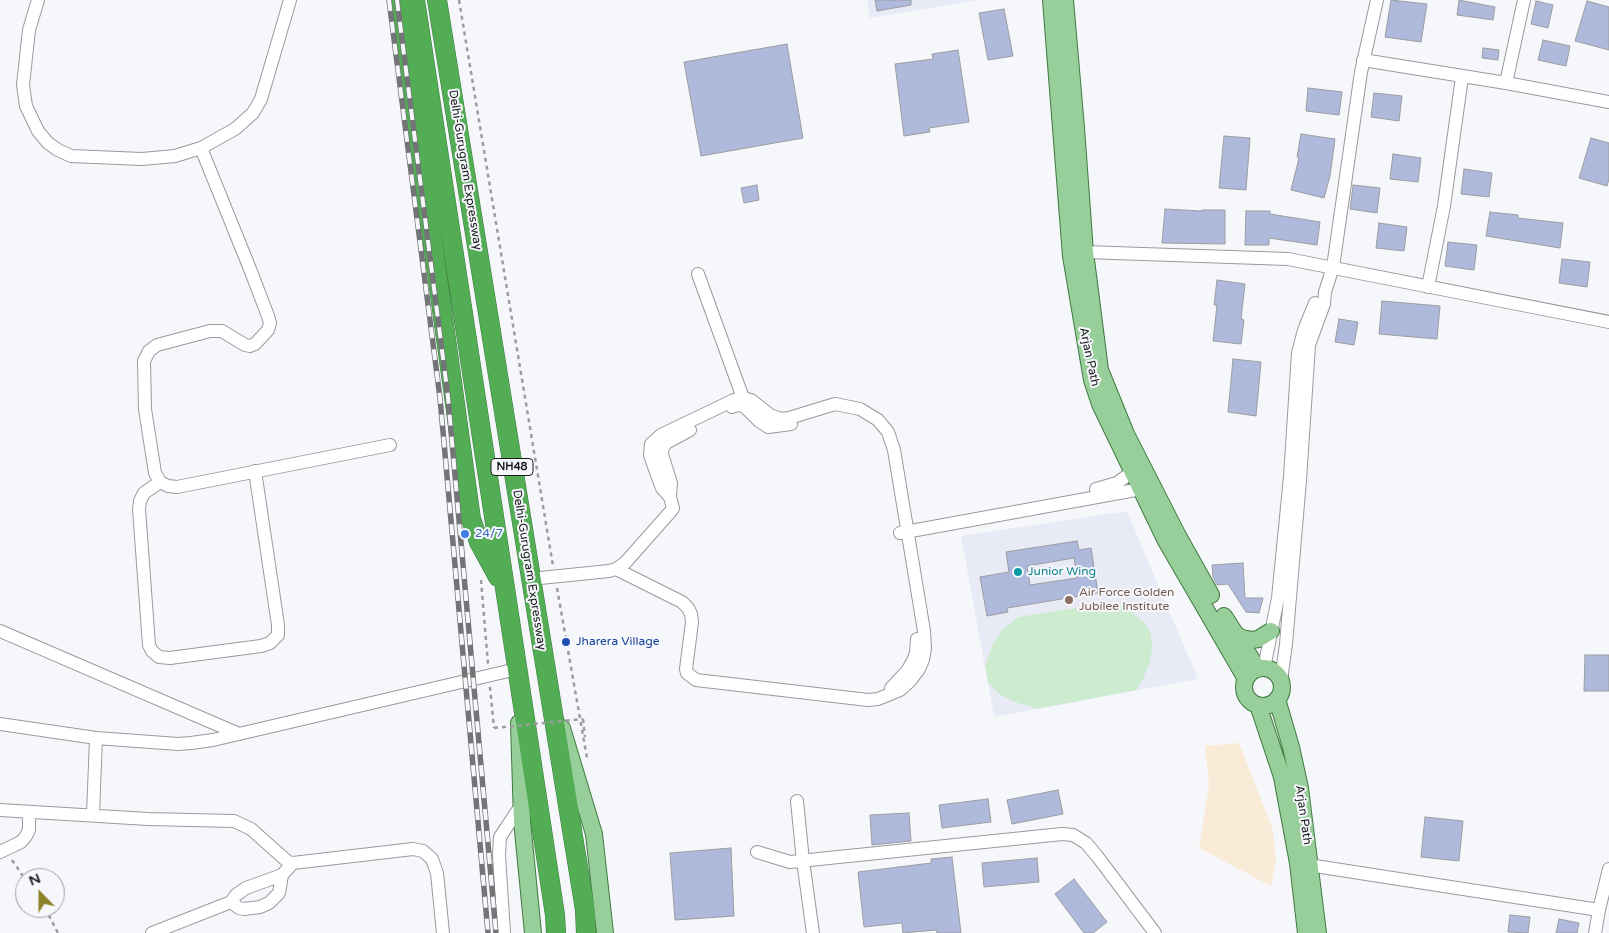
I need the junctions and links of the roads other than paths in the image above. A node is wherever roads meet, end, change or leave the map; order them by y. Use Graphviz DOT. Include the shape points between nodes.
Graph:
graph roads {
  1 [pos="38,0"];
  2 [pos="290,0"];
  3 [pos="399,0"];
  4 [pos="415,0"];
  5 [pos="437,0"];
  6 [pos="1050,0"];
  7 [pos="1064,0"];
  8 [pos="1377,0"];
  9 [pos="1524,0"];
  10 [pos="1363,60"];
  11 [pos="1462,77"];
  12 [pos="1506,83"];
  13 [pos="1609,102"];
  14 [pos="201,148"];
  15 [pos="1085,252"];
  16 [pos="1334,267"];
  17 [pos="698,274"];
  18 [pos="1428,287"];
  19 [pos="1325,292"];
  20 [pos="1609,322"];
  21 [pos="743,398"];
  22 [pos="390,445"];
  23 [pos="255,471"];
  24 [pos="1132,472"];
  25 [pos="160,482"];
  26 [pos="1141,489"];
  27 [pos="670,497"];
  28 [pos="903,528"];
  29 [pos="616,569"];
  30 [pos="530,579"];
  31 [pos="504,589"];
  32 [pos="0,631"];
  33 [pos="1271,631"];
  34 [pos="1234,634"];
  35 [pos="517,669"];
  36 [pos="545,670"];
  37 [pos="1256,672"];
  38 [pos="1280,680"];
  39 [pos="1277,700"];
  40 [pos="1258,705"];
  41 [pos="0,724"];
  42 [pos="239,734"];
  43 [pos="96,738"];
  44 [pos="796,801"];
  45 [pos="522,804"];
  46 [pos="0,810"];
  47 [pos="29,812"];
  48 [pos="94,816"];
  49 [pos="3,851"];
  50 [pos="757,852"];
  51 [pos="803,861"];
  52 [pos="293,863"];
  53 [pos="1304,864"];
  54 [pos="1609,869"];
  55 [pos="282,875"];
  56 [pos="231,902"];
  57 [pos="1599,910"];
  58 [pos="152,933"];
  59 [pos="443,933"];
  60 [pos="504,933"];
  61 [pos="533,933"];
  62 [pos="556,933"];
  63 [pos="586,933"];
  64 [pos="605,933"];
  65 [pos="814,933"];
  66 [pos="1155,933"];
  67 [pos="1306,933"];
  68 [pos="1318,933"];
  69 [pos="1595,933"];
  1 -- 14 [label="street" via="29,30 23,85 26,106 48,143 70,156 117,159 175,156"];
  2 -- 14 [label="street" via="261,99 253,113 235,129"];
  3 -- 31 [label="highway" via="471,519 478,542"];
  4 -- 31 [label="highway, Delhi-Gurugram Expressway / NH48"];
  5 -- 30 [label="highway, Delhi-Gurugram Expressway / NH48"];
  6 -- 24 [label="main road, Arjan Path" via="1071,256 1088,358 1100,404"];
  7 -- 15 [label="main road, Arjan Path"];
  8 -- 10 [label="street"];
  9 -- 12 [label="street"];
  10 -- 11 [label="street"];
  10 -- 16 [label="street"];
  11 -- 12 [label="street"];
  11 -- 18 [label="street" via="1444,206"];
  12 -- 13 [label="street"];
  14 -- 25 [label="street" via="270,323 256,344 250,346 222,331 210,331 157,345 149,351 144,361 145,410 155,473"];
  15 -- 16 [label="street" via="1270,258"];
  15 -- 34 [label="main road, Arjan Path" via="1100,370 1106,386 1126,434 1178,536"];
  16 -- 18 [label="street"];
  16 -- 19 [label="street"];
  17 -- 21 [label="street"];
  18 -- 20 [label="street"];
  19 -- 33 [label="street" via="1316,301 1298,353 1290,477 1278,598"];
  19 -- 38 [label="street" via="1307,360 1300,480"];
  21 -- 27 [label="street" via="661,436 651,444 650,455 656,475"];
  21 -- 28 [label="street" via="781,419 835,404 860,409 878,420 888,432 894,450"];
  22 -- 23 [label="street"];
  23 -- 25 [label="street" via="177,487"];
  23 -- 25 [label="street" via="278,635 261,646 170,658 160,657 149,645 139,509 144,493"];
  24 -- 26 [label="main road, Arjan Path"];
  24 -- 28 [label="street" via="1117,483 1102,487"];
  26 -- 28 [label="street"];
  26 -- 37 [label="main road, Arjan Path" via="1166,541"];
  27 -- 28 [label="street" via="671,483 662,448 734,406 744,406 764,425 772,427 844,412 863,417 879,432"];
  27 -- 29 [label="street" via="671,511"];
  28 -- 29 [label="street" via="916,623 916,653 907,671 886,692 838,693 691,677 686,668 692,622 688,608"];
  29 -- 30 [label="street"];
  30 -- 36 [label="highway, Delhi-Gurugram Expressway / NH48"];
  31 -- 35 [label="highway, Delhi-Gurugram Expressway / NH48"];
  32 -- 42 [label="street"];
  33 -- 34 [label="main road" via="1252,640"];
  33 -- 37 [label="street"];
  34 -- 37 [label="main road, Arjan Path"];
  35 -- 42 [label="street"];
  35 -- 45 [label="main road"];
  35 -- 62 [label="highway, Delhi-Gurugram Expressway / NH48"];
  36 -- 63 [label="highway, Delhi-Gurugram Expressway / NH48" via="585,910"];
  36 -- 64 [label="main road" via="594,834"];
  37 -- 38 [label="main road" via="1274,671"];
  37 -- 40 [label="main road" via="1245,690 1249,699"];
  38 -- 39 [label="main road" via="1282,690"];
  39 -- 40 [label="main road" via="1268,705"];
  39 -- 53 [label="main road, Arjan Path" via="1300,788"];
  40 -- 53 [label="main road, Arjan Path" via="1279,763"];
  41 -- 43 [label="street"];
  42 -- 43 [label="street" via="178,744"];
  43 -- 48 [label="street"];
  44 -- 51 [label="street"];
  45 -- 60 [label="street" via="500,838 498,855"];
  45 -- 61 [label="main road"];
  46 -- 47 [label="street"];
  47 -- 48 [label="street"];
  47 -- 49 [label="street" via="26,836"];
  48 -- 52 [label="street" via="234,821 251,829"];
  50 -- 51 [label="street" via="782,861"];
  51 -- 65 [label="street"];
  51 -- 66 [label="street" via="1072,835 1080,838 1097,856"];
  52 -- 55 [label="street"];
  52 -- 59 [label="street" via="413,849 423,851 432,859 437,873"];
  53 -- 57 [label="street"];
  53 -- 67 [label="main road, Arjan Path"];
  53 -- 68 [label="main road, Arjan Path"];
  54 -- 57 [label="street"];
  55 -- 56 [label="street" via="242,890"];
  55 -- 56 [label="street" via="279,894 269,903 244,909"];
  56 -- 58 [label="street"];
  57 -- 69 [label="street"];
}
